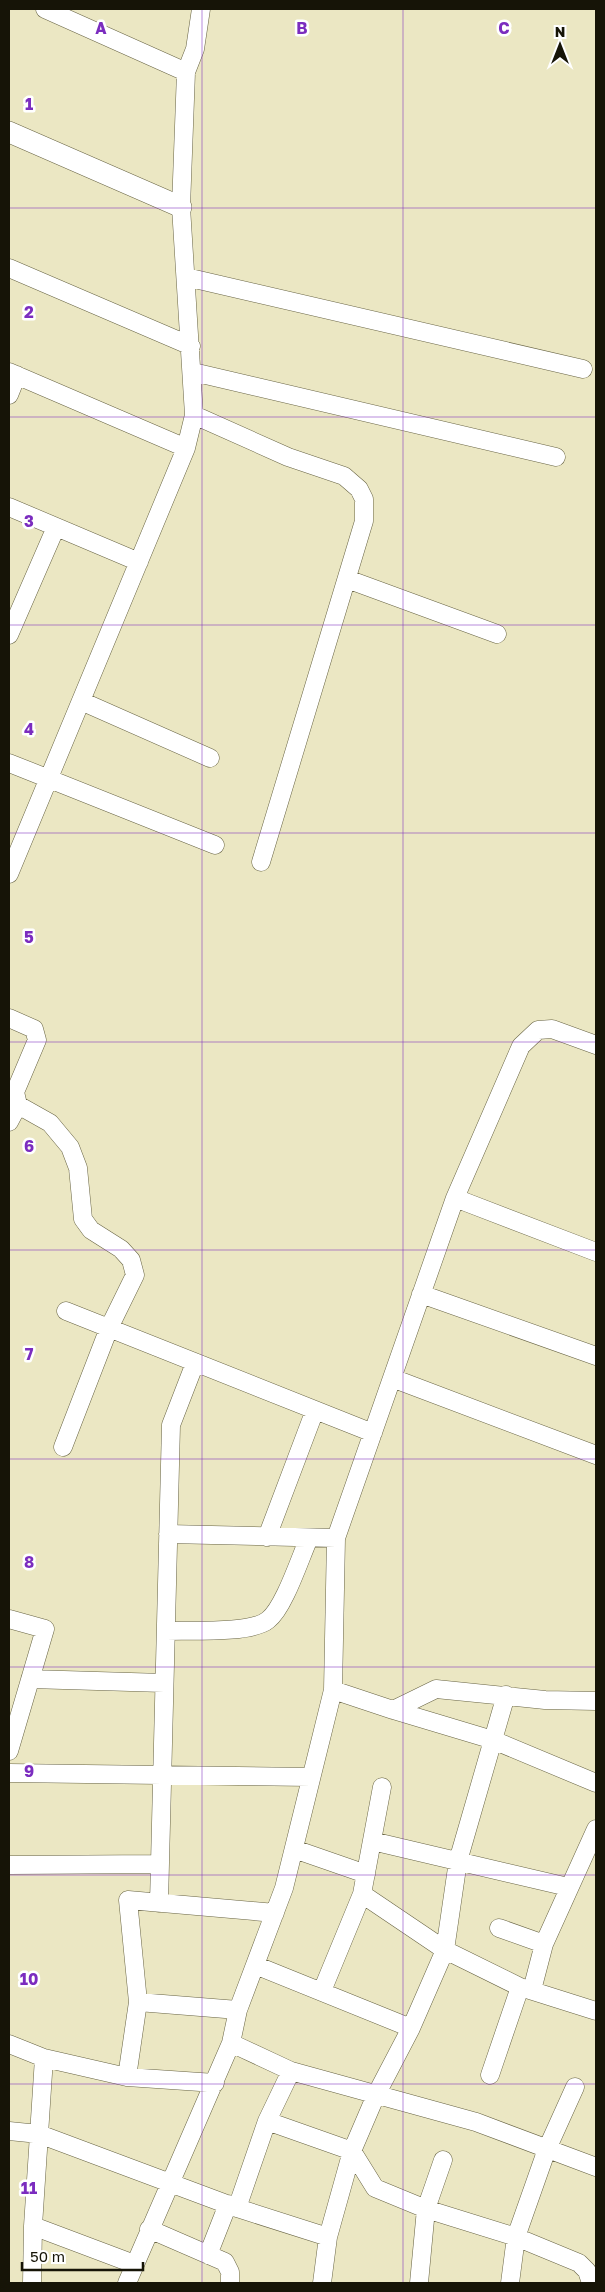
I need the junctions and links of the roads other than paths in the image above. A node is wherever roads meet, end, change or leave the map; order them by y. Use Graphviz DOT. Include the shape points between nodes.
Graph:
graph roads {
  1 [pos="45,9"];
  2 [pos="200,9"];
  3 [pos="186,72"];
  4 [pos="9,132"];
  5 [pos="181,207"];
  6 [pos="9,268"];
  7 [pos="186,277"];
  8 [pos="191,346"];
  9 [pos="583,368"];
  10 [pos="193,372"];
  11 [pos="13,373"];
  12 [pos="9,395"];
  13 [pos="194,415"];
  14 [pos="186,448"];
  15 [pos="556,457"];
  16 [pos="9,507"];
  17 [pos="56,527"];
  18 [pos="139,562"];
  19 [pos="347,579"];
  20 [pos="497,634"];
  21 [pos="9,635"];
  22 [pos="81,702"];
  23 [pos="210,758"];
  24 [pos="9,763"];
  25 [pos="49,779"];
  26 [pos="215,846"];
  27 [pos="261,862"];
  28 [pos="9,874"];
  29 [pos="9,1018"];
  30 [pos="596,1045"];
  31 [pos="18,1105"];
  32 [pos="9,1122"];
  33 [pos="454,1198"];
  34 [pos="596,1252"];
  35 [pos="421,1294"];
  36 [pos="66,1311"];
  37 [pos="109,1328"];
  38 [pos="596,1356"];
  39 [pos="195,1362"];
  40 [pos="392,1378"];
  41 [pos="316,1410"];
  42 [pos="372,1433"];
  43 [pos="63,1447"];
  44 [pos="596,1455"];
  45 [pos="168,1534"];
  46 [pos="267,1536"];
  47 [pos="309,1538"];
  48 [pos="336,1538"];
  49 [pos="9,1619"];
  50 [pos="166,1631"];
  51 [pos="30,1679"];
  52 [pos="164,1683"];
  53 [pos="333,1690"];
  54 [pos="506,1696"];
  55 [pos="596,1701"];
  56 [pos="393,1710"];
  57 [pos="493,1740"];
  58 [pos="9,1751"];
  59 [pos="9,1773"];
  60 [pos="162,1775"];
  61 [pos="311,1777"];
  62 [pos="596,1783"];
  63 [pos="382,1787"];
  64 [pos="596,1829"];
  65 [pos="372,1841"];
  66 [pos="294,1849"];
  67 [pos="458,1861"];
  68 [pos="160,1864"];
  69 [pos="9,1865"];
  70 [pos="366,1874"];
  71 [pos="568,1887"];
  72 [pos="362,1894"];
  73 [pos="159,1903"];
  74 [pos="275,1913"];
  75 [pos="499,1928"];
  76 [pos="544,1944"];
  77 [pos="445,1950"];
  78 [pos="255,1965"];
  79 [pos="526,1989"];
  80 [pos="322,1991"];
  81 [pos="138,2002"];
  82 [pos="238,2010"];
  83 [pos="596,2011"];
  84 [pos="410,2028"];
  85 [pos="231,2043"];
  86 [pos="9,2044"];
  87 [pos="44,2058"];
  88 [pos="291,2071"];
  89 [pos="490,2075"];
  90 [pos="127,2077"];
  91 [pos="215,2083"];
  92 [pos="575,2087"];
  93 [pos="376,2095"];
  94 [pos="267,2121"];
  95 [pos="9,2130"];
  96 [pos="39,2134"];
  97 [pos="547,2149"];
  98 [pos="352,2151"];
  99 [pos="443,2160"];
  100 [pos="596,2167"];
  101 [pos="169,2182"];
  102 [pos="233,2206"];
  103 [pos="426,2209"];
  104 [pos="33,2226"];
  105 [pos="149,2229"];
  106 [pos="328,2237"];
  107 [pos="516,2237"];
  108 [pos="208,2255"];
  109 [pos="134,2264"];
  110 [pos="32,2283"];
  111 [pos="127,2283"];
  112 [pos="230,2283"];
  113 [pos="322,2283"];
  114 [pos="419,2283"];
  115 [pos="510,2283"];
  116 [pos="592,2283"];
  1 -- 3 [label="street"];
  2 -- 3 [label="street" via="195,50"];
  3 -- 5 [label="street"];
  4 -- 5 [label="street"];
  5 -- 7 [label="street"];
  6 -- 8 [label="street"];
  7 -- 8 [label="street"];
  7 -- 9 [label="street"];
  8 -- 10 [label="street"];
  10 -- 13 [label="street"];
  10 -- 15 [label="street"];
  11 -- 12 [label="street"];
  11 -- 14 [label="street"];
  13 -- 14 [label="street"];
  13 -- 19 [label="street" via="288,457 344,476 359,489 364,499 364,521"];
  14 -- 18 [label="street"];
  16 -- 17 [label="street"];
  17 -- 18 [label="street"];
  17 -- 21 [label="street"];
  18 -- 22 [label="street"];
  19 -- 20 [label="street"];
  19 -- 27 [label="street"];
  22 -- 23 [label="street"];
  22 -- 25 [label="street"];
  24 -- 25 [label="street"];
  25 -- 26 [label="street"];
  25 -- 28 [label="street"];
  29 -- 31 [label="street" via="37,1032 37,1040 15,1092"];
  30 -- 33 [label="street" via="552,1029 538,1030 522,1046"];
  31 -- 32 [label="street"];
  31 -- 37 [label="street" via="50,1123 70,1147 78,1168 83,1218 91,1230 122,1249 131,1260 135,1275"];
  33 -- 34 [label="street"];
  33 -- 35 [label="street"];
  35 -- 38 [label="street"];
  35 -- 40 [label="street"];
  36 -- 37 [label="street"];
  37 -- 39 [label="street"];
  37 -- 43 [label="street"];
  39 -- 41 [label="street"];
  39 -- 45 [label="street" via="171,1425"];
  40 -- 42 [label="street"];
  40 -- 44 [label="street"];
  41 -- 42 [label="street"];
  41 -- 46 [label="street"];
  42 -- 48 [label="street"];
  45 -- 46 [label="street"];
  45 -- 50 [label="street"];
  46 -- 47 [label="street"];
  47 -- 48 [label="street"];
  47 -- 50 [label="street" via="279,1607 268,1620 251,1628"];
  48 -- 53 [label="street"];
  49 -- 51 [label="street" via="45,1629"];
  50 -- 52 [label="street"];
  51 -- 52 [label="street"];
  51 -- 58 [label="street"];
  52 -- 60 [label="street"];
  53 -- 56 [label="street"];
  53 -- 61 [label="street"];
  54 -- 55 [label="street"];
  54 -- 56 [label="street" via="436,1689"];
  54 -- 57 [label="street"];
  56 -- 57 [label="street"];
  57 -- 62 [label="street"];
  57 -- 67 [label="street"];
  59 -- 60 [label="street"];
  60 -- 61 [label="street"];
  60 -- 68 [label="street"];
  61 -- 66 [label="street"];
  63 -- 65 [label="street"];
  64 -- 71 [label="street"];
  65 -- 67 [label="street"];
  65 -- 70 [label="street"];
  66 -- 70 [label="street"];
  66 -- 74 [label="street"];
  67 -- 71 [label="street"];
  67 -- 77 [label="street"];
  68 -- 69 [label="street"];
  68 -- 73 [label="street"];
  70 -- 72 [label="street"];
  71 -- 76 [label="street"];
  72 -- 77 [label="street"];
  72 -- 80 [label="street"];
  73 -- 74 [label="street"];
  73 -- 81 [label="street" via="128,1900"];
  74 -- 78 [label="street"];
  75 -- 76 [label="street"];
  76 -- 79 [label="street"];
  77 -- 79 [label="street"];
  77 -- 84 [label="street"];
  78 -- 80 [label="street"];
  78 -- 82 [label="street"];
  79 -- 83 [label="street"];
  79 -- 89 [label="street"];
  80 -- 84 [label="street"];
  81 -- 82 [label="street"];
  81 -- 90 [label="street"];
  82 -- 85 [label="street"];
  84 -- 93 [label="street"];
  85 -- 88 [label="street"];
  85 -- 91 [label="street"];
  86 -- 87 [label="street"];
  87 -- 90 [label="street"];
  87 -- 96 [label="street"];
  88 -- 93 [label="street"];
  88 -- 94 [label="street"];
  90 -- 91 [label="street"];
  91 -- 101 [label="street"];
  92 -- 97 [label="street"];
  93 -- 97 [label="street" via="476,2122"];
  93 -- 98 [label="street"];
  94 -- 98 [label="street"];
  94 -- 102 [label="street"];
  95 -- 96 [label="street"];
  96 -- 101 [label="street"];
  96 -- 104 [label="street"];
  97 -- 100 [label="street"];
  97 -- 107 [label="street"];
  98 -- 103 [label="street" via="375,2188"];
  98 -- 106 [label="street"];
  99 -- 103 [label="street"];
  101 -- 102 [label="street"];
  101 -- 105 [label="street"];
  102 -- 106 [label="street"];
  102 -- 108 [label="street"];
  103 -- 107 [label="street"];
  103 -- 114 [label="street"];
  104 -- 109 [label="street"];
  104 -- 110 [label="street"];
  105 -- 108 [label="street"];
  105 -- 109 [label="street"];
  106 -- 113 [label="street"];
  107 -- 115 [label="street"];
  107 -- 116 [label="street" via="579,2263"];
  108 -- 112 [label="street" via="225,2262 230,2272"];
  109 -- 111 [label="street"];
}
